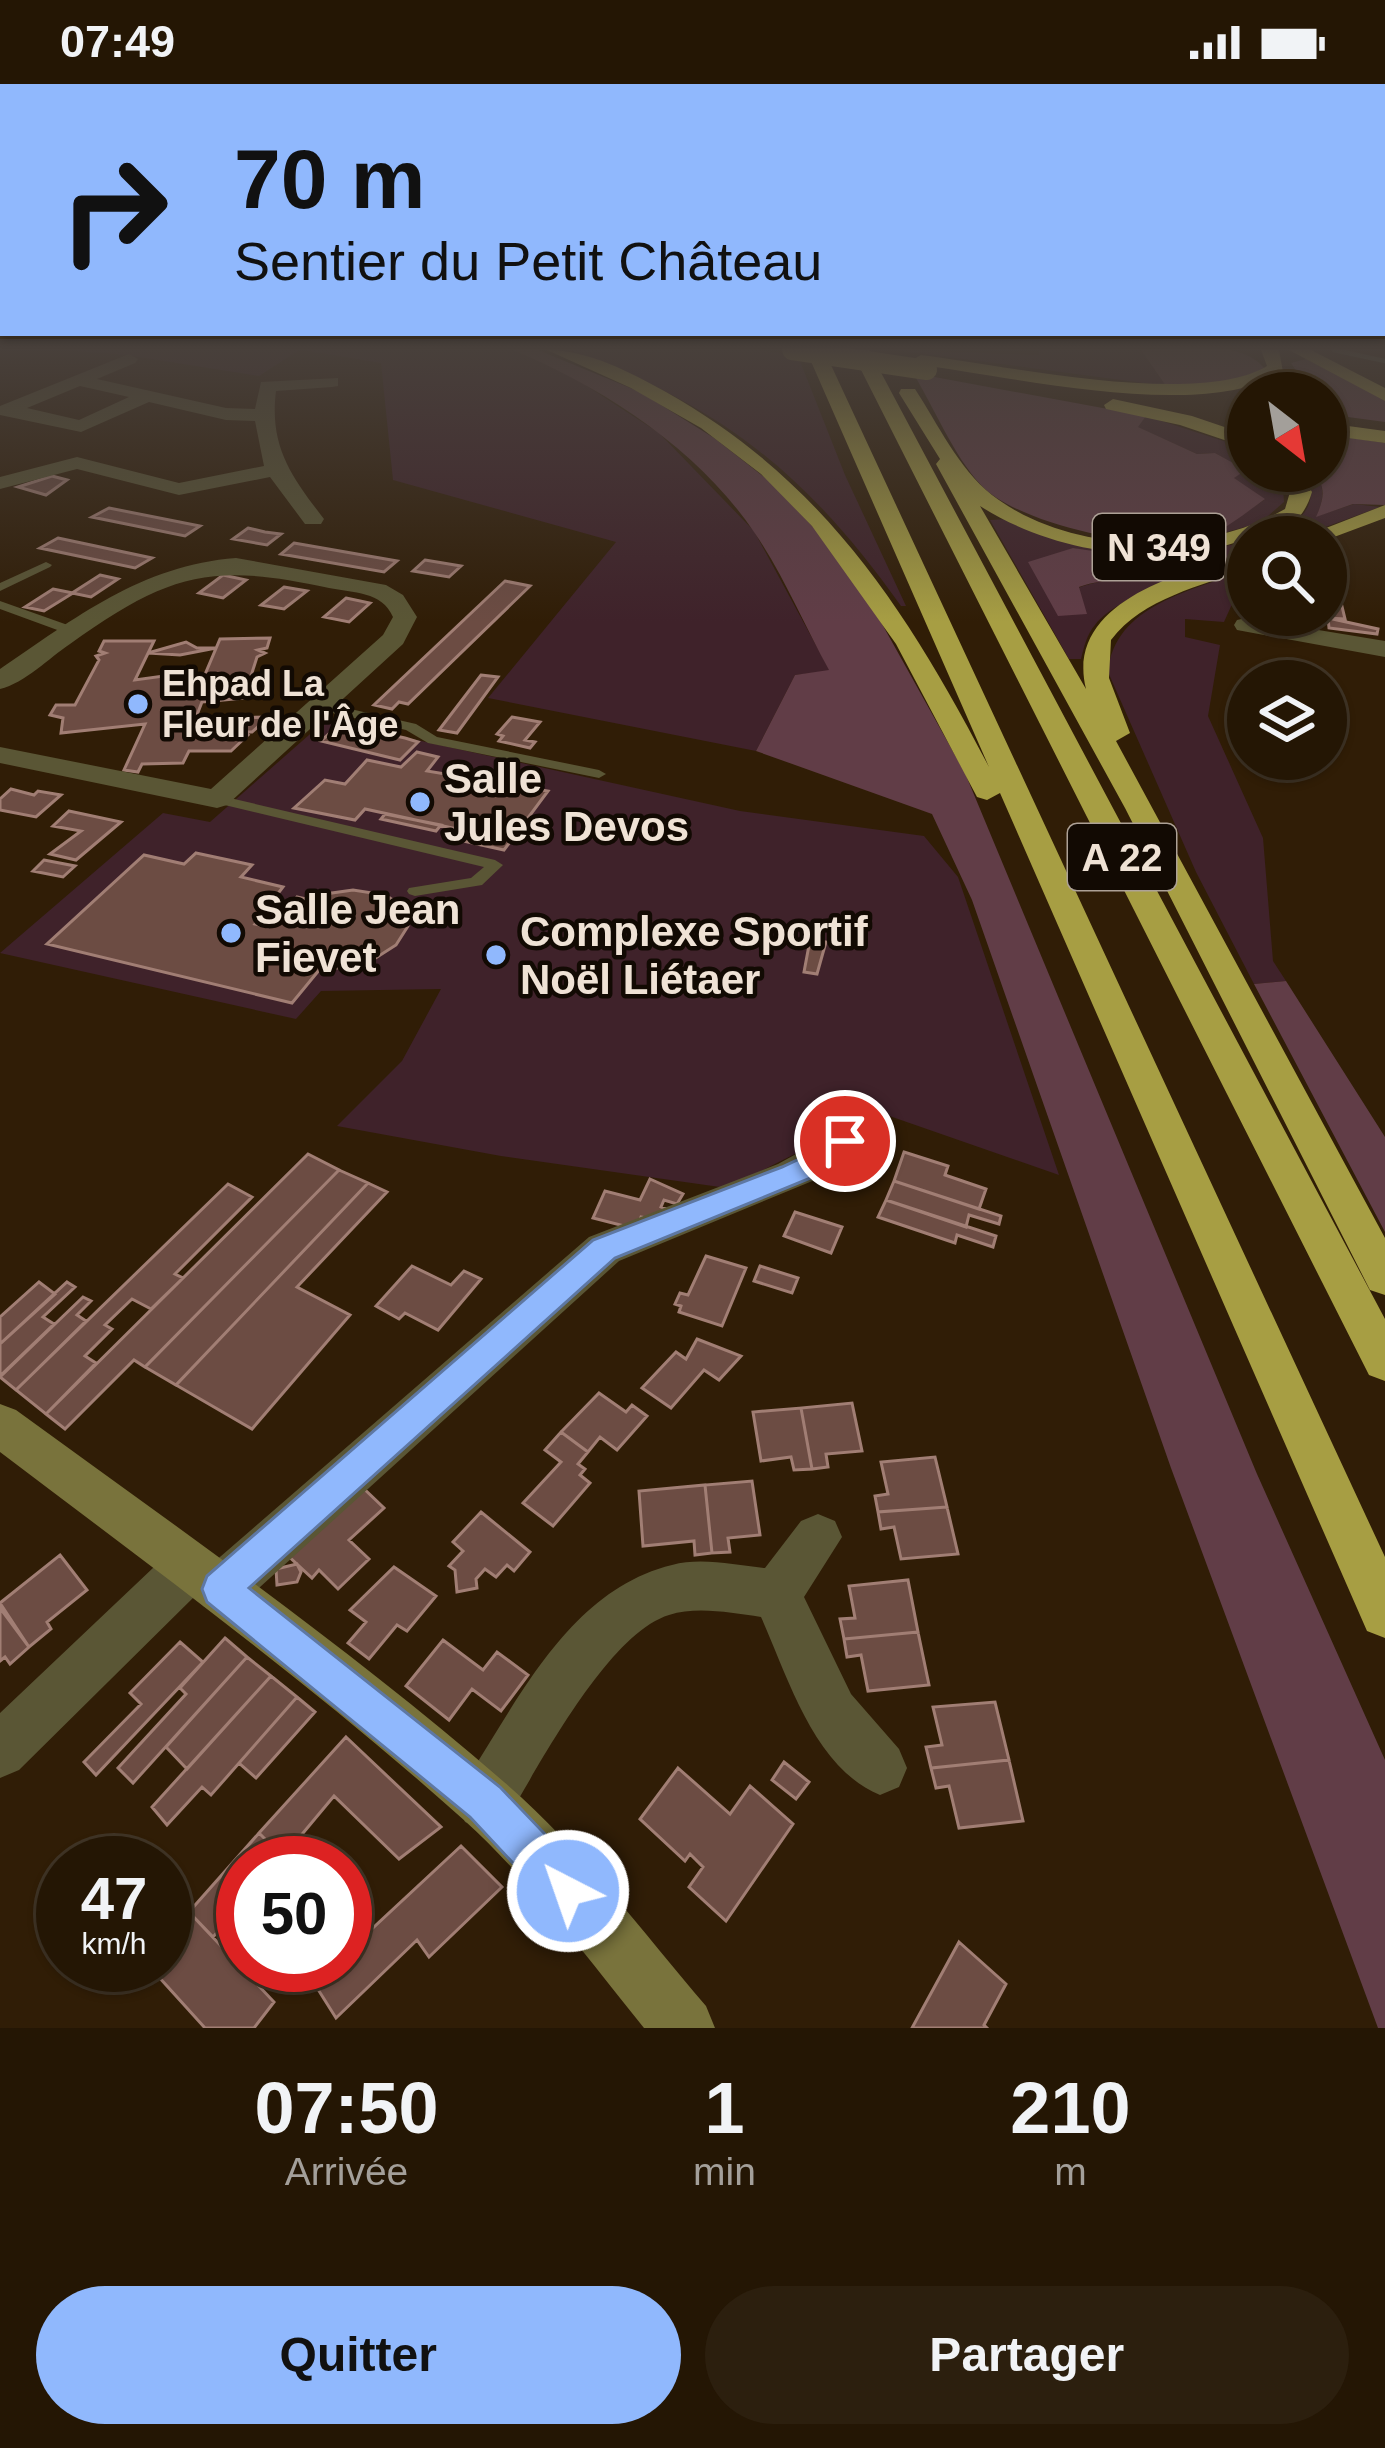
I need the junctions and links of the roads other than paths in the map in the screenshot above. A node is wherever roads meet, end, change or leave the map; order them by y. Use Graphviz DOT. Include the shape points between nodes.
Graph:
graph roads {
  1 [pos="267,441"];
  2 [pos="732,441"];
  3 [pos="856,441"];
  4 [pos="903,441"];
  5 [pos="935,441"];
  6 [pos="942,441"];
  7 [pos="273,470"];
  8 [pos="0,482"];
  9 [pos="1300,492"];
  10 [pos="1385,511"];
  11 [pos="314,519"];
  12 [pos="1347,525"];
  13 [pos="46,565"];
  14 [pos="1227,570"];
  15 [pos="0,587"];
  16 [pos="0,605"];
  17 [pos="75,632"];
  18 [pos="1310,636"];
  19 [pos="1385,649"];
  20 [pos="0,681"];
  21 [pos="320,706"];
  22 [pos="0,755"];
  23 [pos="598,774"];
  24 [pos="217,800"];
  25 [pos="1140,808"];
  26 [pos="415,891"];
  27 [pos="1125,1035"];
  28 [pos="845,1141"];
  29 [pos="1385,1278"];
  30 [pos="1385,1362"];
  31 [pos="0,1425"];
  32 [pos="818,1537"];
  33 [pos="205,1577"];
  34 [pos="776,1594"];
  35 [pos="1385,1613"];
  36 [pos="0,1751"];
  37 [pos="880,1768"];
  38 [pos="485,1802"];
  39 [pos="684,2028"];
  1 -- 7 [label="street"];
  2 -- 27 [label="highway" via="841,540 914,651 1036,888"];
  3 -- 27 [label="highway, A 22"];
  4 -- 30 [label="highway, A 22"];
  5 -- 25 [label="highway"];
  6 -- 9 [label="highway, N 349" via="980,495 1022,520 1089,539 1186,547 1255,534 1295,512"];
  7 -- 8 [label="street" via="179,489 77,463"];
  7 -- 11 [label="street"];
  10 -- 12 [label="highway"];
  13 -- 15 [label="lane"];
  14 -- 25 [label="highway" via="1146,600 1098,639 1100,691 1143,792"];
  16 -- 17 [label="lane"];
  17 -- 20 [label="street"];
  17 -- 21 [label="street" via="148,584 207,566 260,567 392,597 404,611 400,633"];
  18 -- 19 [label="street"];
  21 -- 23 [label="lane" via="411,727 433,740"];
  21 -- 24 [label="street"];
  22 -- 24 [label="street"];
  24 -- 26 [label="lane" via="495,865 476,881"];
  25 -- 29 [label="highway"];
  27 -- 35 [label="highway, A 22"];
  28 -- 33 [label="street" via="808,1168 604,1249"];
  31 -- 33 [label="main road"];
  32 -- 34 [label="street"];
  33 -- 36 [label="street"];
  33 -- 38 [label="main road"];
  34 -- 37 [label="street" via="832,1713"];
  34 -- 38 [label="street" via="673,1589 629,1606 592,1642"];
  38 -- 39 [label="main road"];
}
